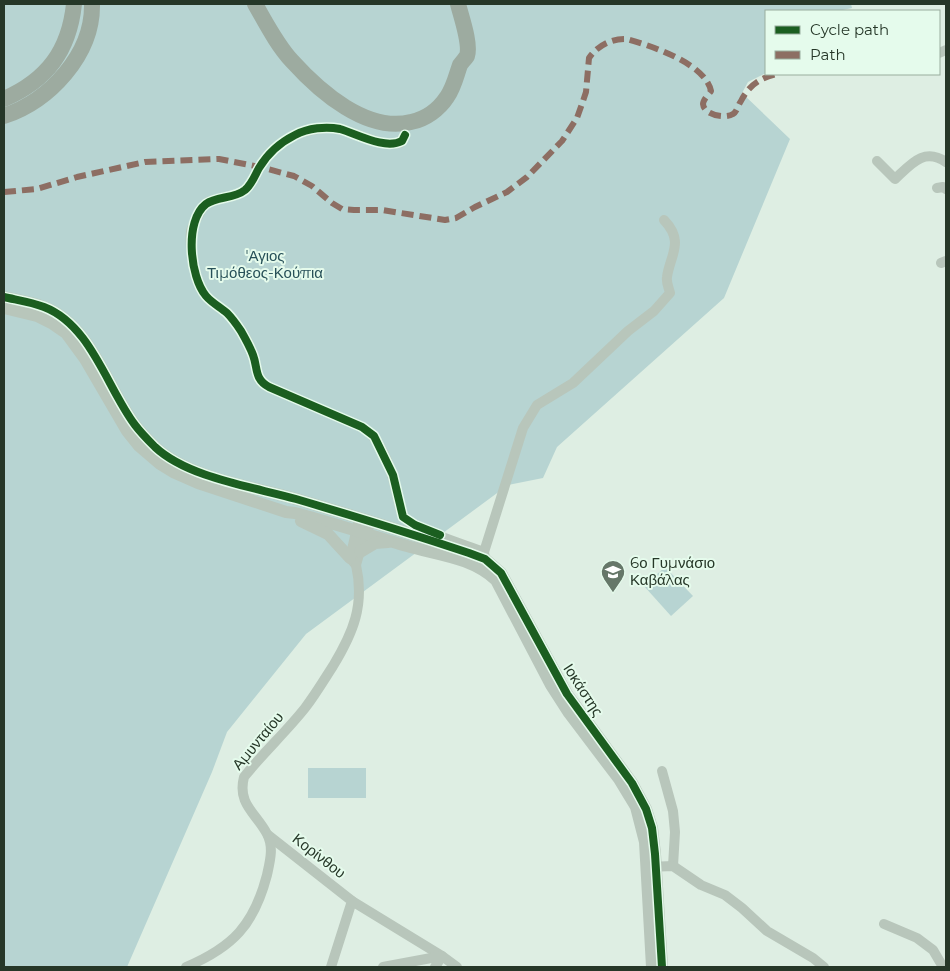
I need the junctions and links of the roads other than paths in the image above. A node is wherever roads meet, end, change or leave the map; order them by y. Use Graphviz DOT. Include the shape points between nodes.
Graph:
graph roads {
  1 [pos="74,4"];
  2 [pos="92,4"];
  3 [pos="256,4"];
  4 [pos="458,4"];
  5 [pos="4,99"];
  6 [pos="4,116"];
  7 [pos="405,135"];
  8 [pos="877,160"];
  9 [pos="946,162"];
  10 [pos="664,220"];
  11 [pos="4,297"];
  12 [pos="4,308"];
  13 [pos="286,512"];
  14 [pos="364,526"];
  15 [pos="398,544"];
  16 [pos="485,556"];
  17 [pos="356,558"];
  18 [pos="662,771"];
  19 [pos="268,835"];
  20 [pos="651,866"];
  21 [pos="673,866"];
  22 [pos="352,901"];
  23 [pos="884,924"];
  24 [pos="442,956"];
  25 [pos="186,967"];
  26 [pos="331,967"];
  27 [pos="383,967"];
  28 [pos="435,967"];
  29 [pos="457,967"];
  30 [pos="652,967"];
  31 [pos="662,967"];
  32 [pos="824,967"];
  33 [pos="944,967"];
  1 -- 5 [label="main road" via="71,25 60,54 27,87"];
  2 -- 6 [label="main road" via="85,38 68,69 44,95"];
  3 -- 4 [label="main road" via="286,54 310,80 358,115 394,125 421,120 441,105 450,92 467,55"];
  7 -- 16 [label="street" via="400,143 384,142 341,129 322,128 301,133 281,143 266,158 246,190 203,207 191,232 195,269 206,296 229,315 242,333 253,354 260,380 370,433 393,475 406,520"];
  8 -- 9 [label="street" via="894,179 920,157 938,156"];
  10 -- 16 [label="street" via="673,233 676,249 667,280 670,293 573,383 537,405 528,416"];
  11 -- 14 [label="street" via="44,307 72,326 85,341 135,425 156,448 179,464"];
  12 -- 13 [label="street" via="37,316 66,333 127,431 160,464 198,483"];
  13 -- 14 [label="street"];
  13 -- 17 [label="street" via="328,534"];
  14 -- 15 [label="street, Ιοκάστης"];
  14 -- 16 [label="street, Ιοκάστης"];
  14 -- 17 [label="street, Αμυνταίου"];
  15 -- 17 [label="street" via="375,543"];
  15 -- 20 [label="street, Ιοκάστης" via="476,565 496,580 558,698 620,779 636,807"];
  16 -- 20 [label="street, Ιοκάστης" via="506,579 567,694 632,783 652,828"];
  17 -- 19 [label="street, Αμυνταίου" via="358,609 347,643 306,707 244,777 242,790 246,804"];
  18 -- 21 [label="street" via="673,811"];
  19 -- 22 [label="street, Κορίνθου"];
  19 -- 25 [label="street, Αμυνταίου" via="272,856 258,906 225,947"];
  20 -- 21 [label="street"];
  20 -- 30 [label="street, Ιοκάστης"];
  20 -- 31 [label="street, Ιοκάστης"];
  21 -- 32 [label="street" via="701,885 725,895 767,931"];
  22 -- 24 [label="street, Κορίνθου"];
  22 -- 26 [label="street"];
  23 -- 33 [label="street" via="916,938 932,950"];
  24 -- 27 [label="street"];
  24 -- 28 [label="street"];
  24 -- 29 [label="street, Κορίνθου"];
}
